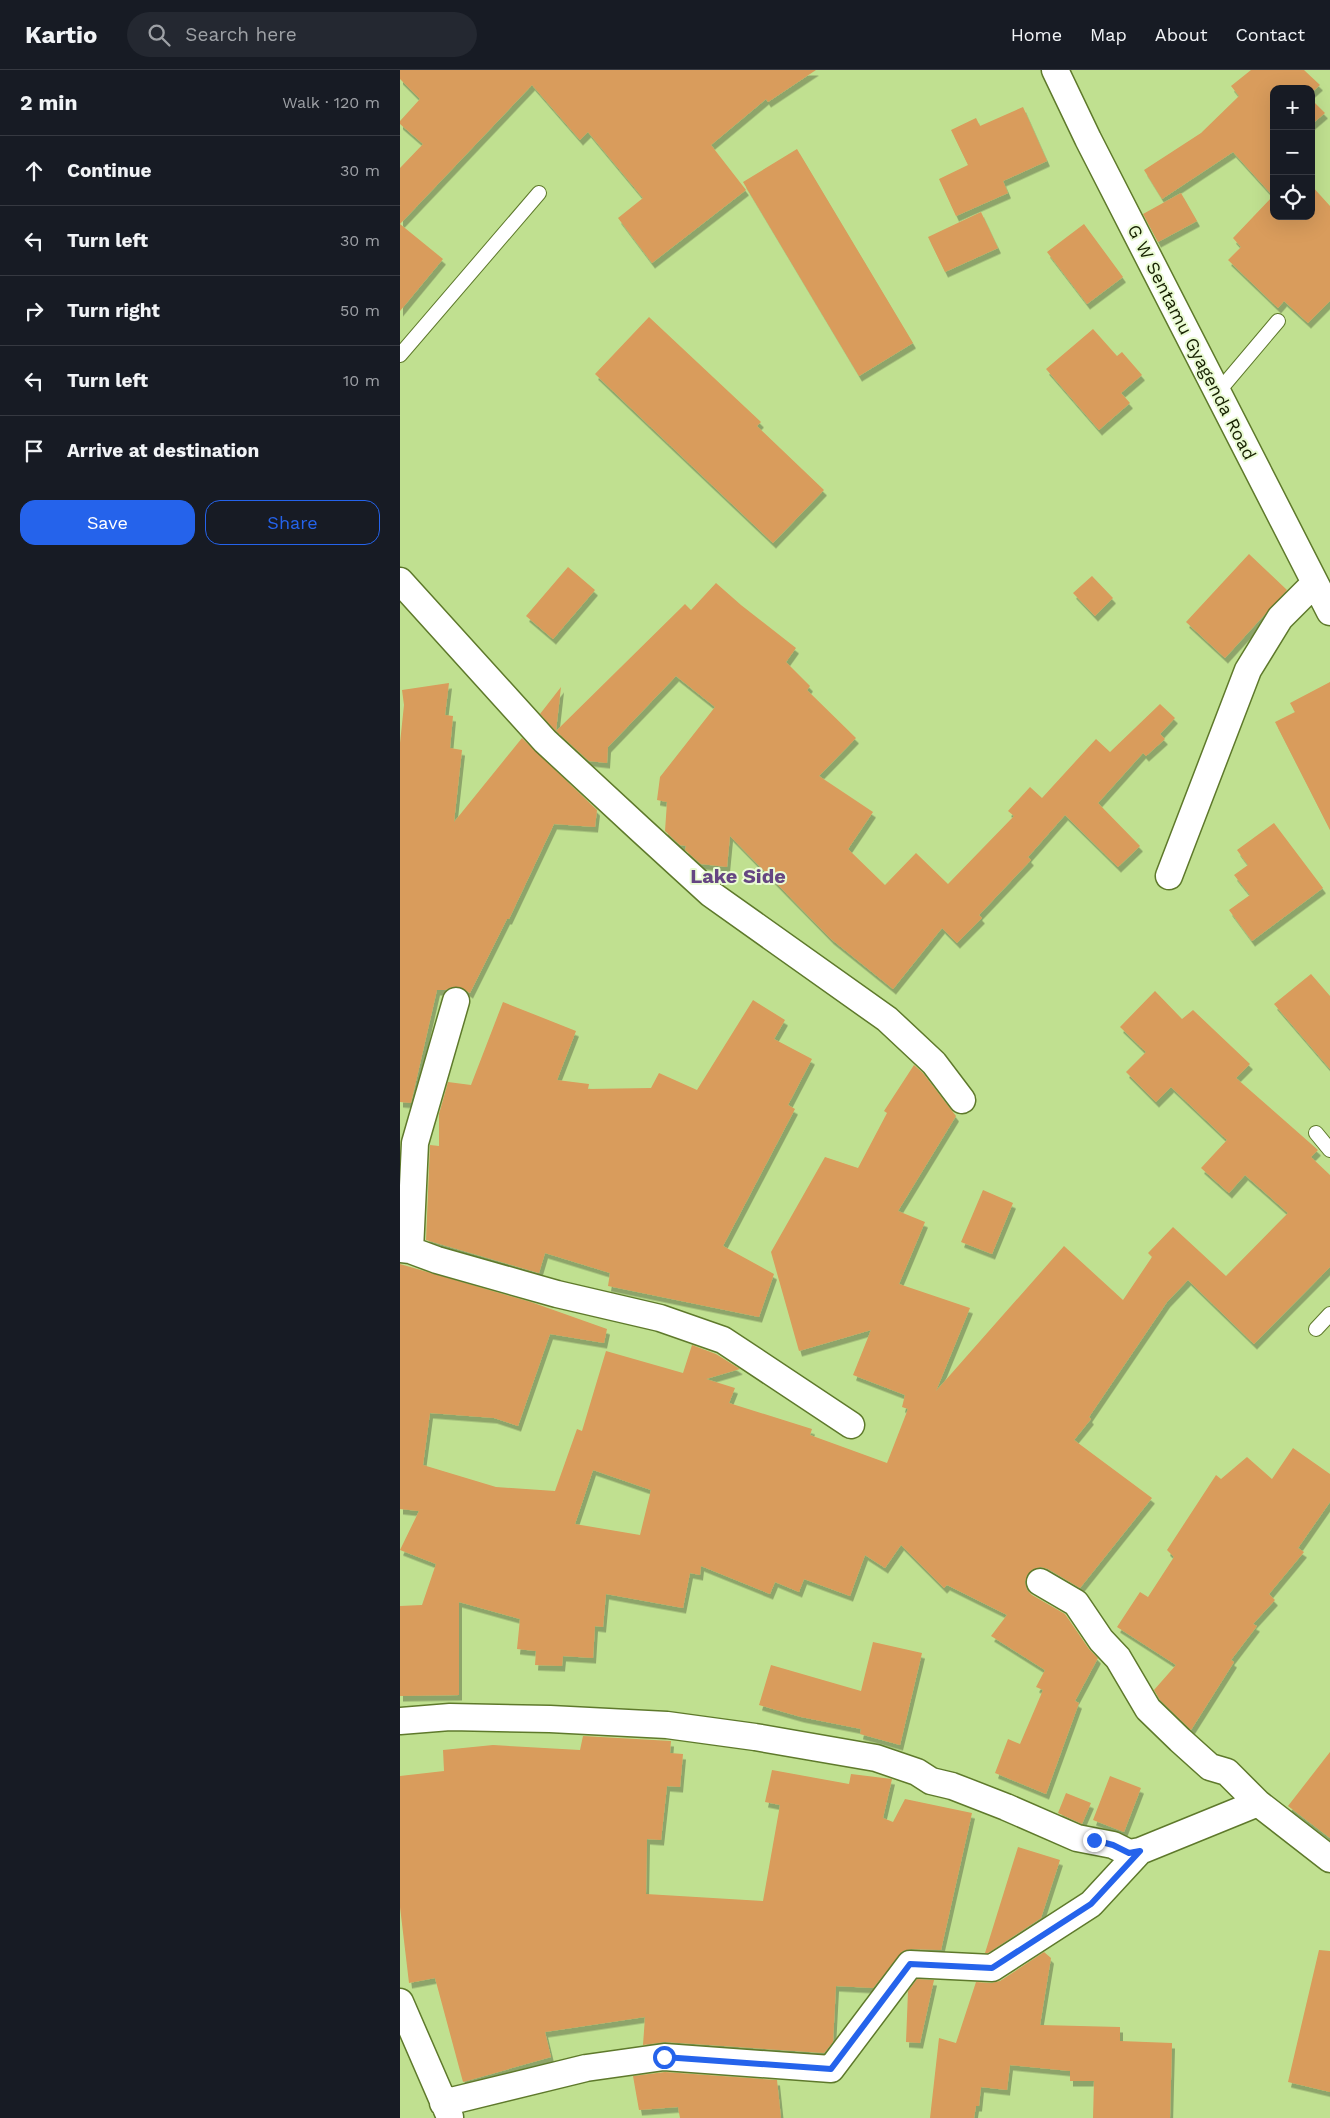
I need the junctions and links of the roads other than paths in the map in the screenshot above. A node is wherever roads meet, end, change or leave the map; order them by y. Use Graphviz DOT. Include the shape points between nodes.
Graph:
graph roads {
  1 [pos="1056,70"];
  2 [pos="539,193"];
  3 [pos="1278,321"];
  4 [pos="400,355"];
  5 [pos="1218,392"];
  6 [pos="400,581"];
  7 [pos="1316,583"];
  8 [pos="1330,612"];
  9 [pos="1169,876"];
  10 [pos="456,1001"];
  11 [pos="962,1100"];
  12 [pos="1316,1133"];
  13 [pos="1330,1150"];
  14 [pos="405,1249"];
  15 [pos="1330,1314"];
  16 [pos="1316,1329"];
  17 [pos="851,1424"];
  18 [pos="1040,1582"];
  19 [pos="400,1721"];
  20 [pos="1258,1802"];
  21 [pos="1140,1851"];
  22 [pos="1330,1858"];
  23 [pos="400,2002"];
  24 [pos="447,2110"];
  1 -- 5 [label="street, G W Sentamu Gyagenda Road"];
  2 -- 4 [label="lane"];
  3 -- 5 [label="lane"];
  5 -- 7 [label="street, G W Sentamu Gyagenda Road"];
  6 -- 11 [label="street" via="545,741 633,823 712,894 887,1019 934,1063"];
  7 -- 8 [label="street, G W Sentamu Gyagenda Road"];
  7 -- 9 [label="street" via="1280,618 1248,670"];
  10 -- 14 [label="street" via="415,1143"];
  12 -- 13 [label="lane"];
  14 -- 17 [label="street" via="557,1294 660,1318 723,1340"];
  15 -- 16 [label="lane"];
  18 -- 20 [label="street" via="1076,1603 1101,1640 1118,1658 1148,1709 1210,1767 1227,1772"];
  19 -- 21 [label="street" via="450,1717 667,1725 876,1758 917,1772 931,1782 952,1786 1006,1807 1077,1838 1113,1845 1129,1853"];
  20 -- 21 [label="street"];
  20 -- 22 [label="street"];
  21 -- 24 [label="street" via="1091,1904 992,1968 910,1964 831,2069 664,2057 586,2068"];
  23 -- 24 [label="street"];
}
